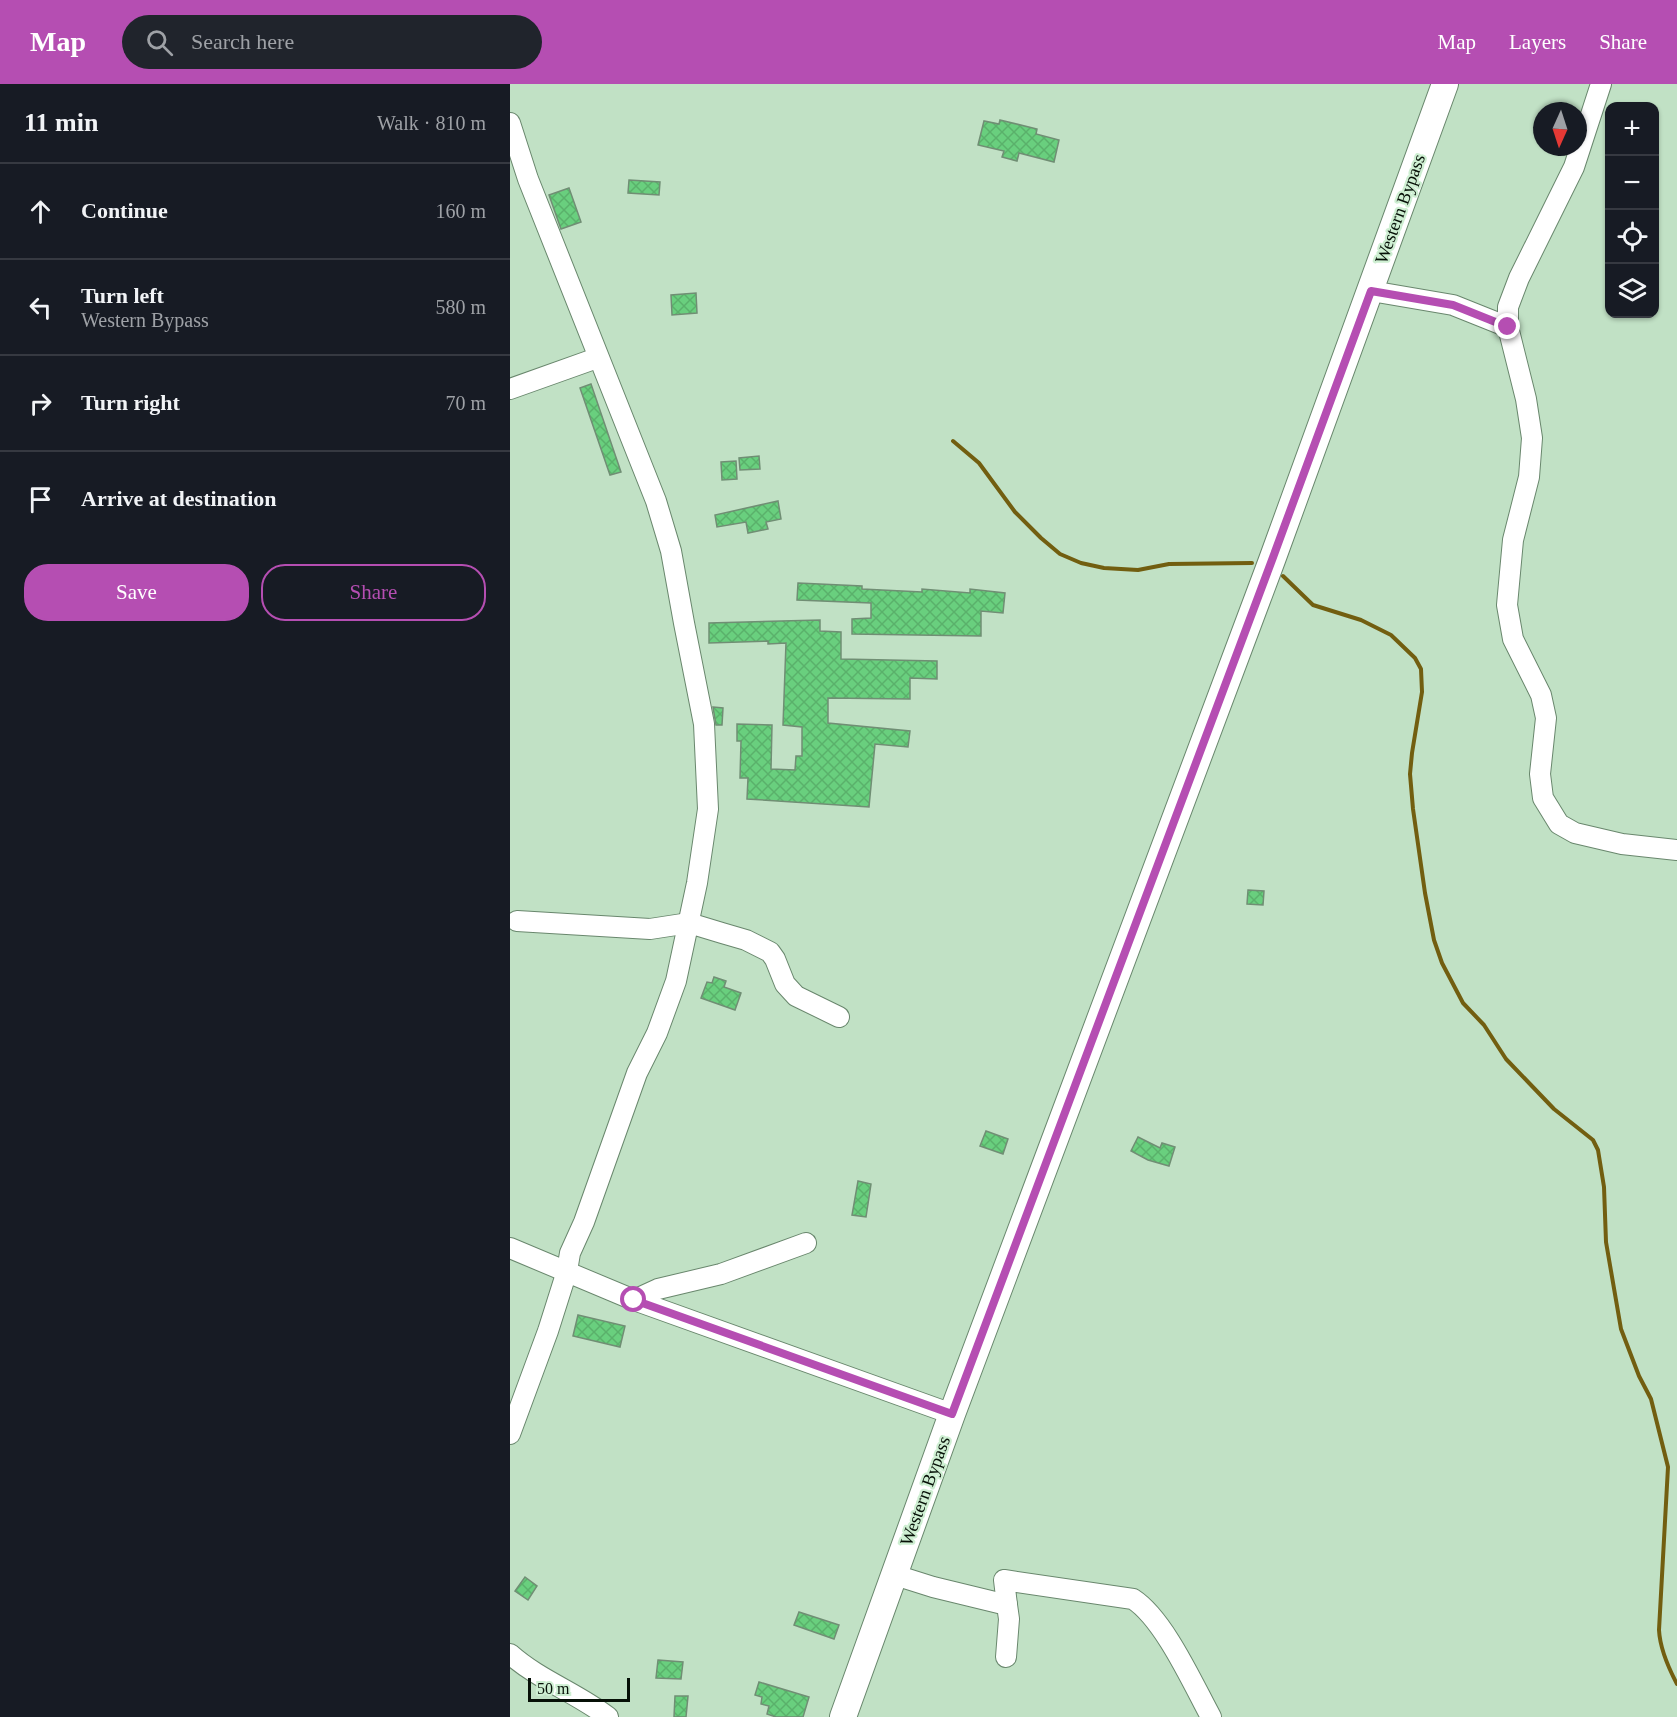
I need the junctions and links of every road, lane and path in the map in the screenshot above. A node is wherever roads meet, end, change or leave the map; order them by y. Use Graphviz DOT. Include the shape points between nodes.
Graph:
graph roads {
  1 [pos="1445,84"];
  2 [pos="1601,84"];
  3 [pos="510,123"];
  4 [pos="1371,291"];
  5 [pos="1508,327"];
  6 [pos="597,358"];
  7 [pos="510,389"];
  8 [pos="1677,850"];
  9 [pos="517,921"];
  10 [pos="689,923"];
  11 [pos="839,1017"];
  12 [pos="806,1243"];
  13 [pos="510,1248"];
  14 [pos="567,1271"];
  15 [pos="634,1300"];
  16 [pos="952,1414"];
  17 [pos="510,1434"];
  18 [pos="895,1575"];
  19 [pos="1007,1605"];
  20 [pos="510,1654"];
  21 [pos="1006,1657"];
  22 [pos="608,1717"];
  23 [pos="843,1717"];
  24 [pos="1211,1717"];
  1 -- 4 [label="main road, Western Bypass"];
  2 -- 5 [label="street" via="1574,167 1519,278 1508,307"];
  3 -- 6 [label="street"];
  4 -- 5 [label="street" via="1453,305"];
  4 -- 16 [label="main road, Western Bypass"];
  5 -- 8 [label="street" via="1532,438 1529,477 1513,540 1508,605 1513,639 1541,695 1546,718 1539,774 1543,798 1559,824 1575,833 1622,844"];
  6 -- 7 [label="street"];
  6 -- 10 [label="street" via="656,501 671,551 704,724 708,809"];
  9 -- 10 [label="street" via="650,929"];
  10 -- 11 [label="street" via="746,940 770,952 785,984 796,996"];
  10 -- 14 [label="street" via="669,1003 638,1073 570,1253"];
  12 -- 15 [label="street" via="721,1274 658,1288"];
  13 -- 14 [label="street"];
  14 -- 15 [label="street"];
  14 -- 17 [label="street"];
  15 -- 16 [label="street"];
  16 -- 18 [label="main road, Western Bypass"];
  18 -- 19 [label="street"];
  18 -- 23 [label="main road, Western Bypass"];
  19 -- 21 [label="street"];
  19 -- 24 [label="street" via="1004,1580 1133,1599 1145,1606 1163,1630"];
  20 -- 22 [label="street" via="526,1668"];
}
